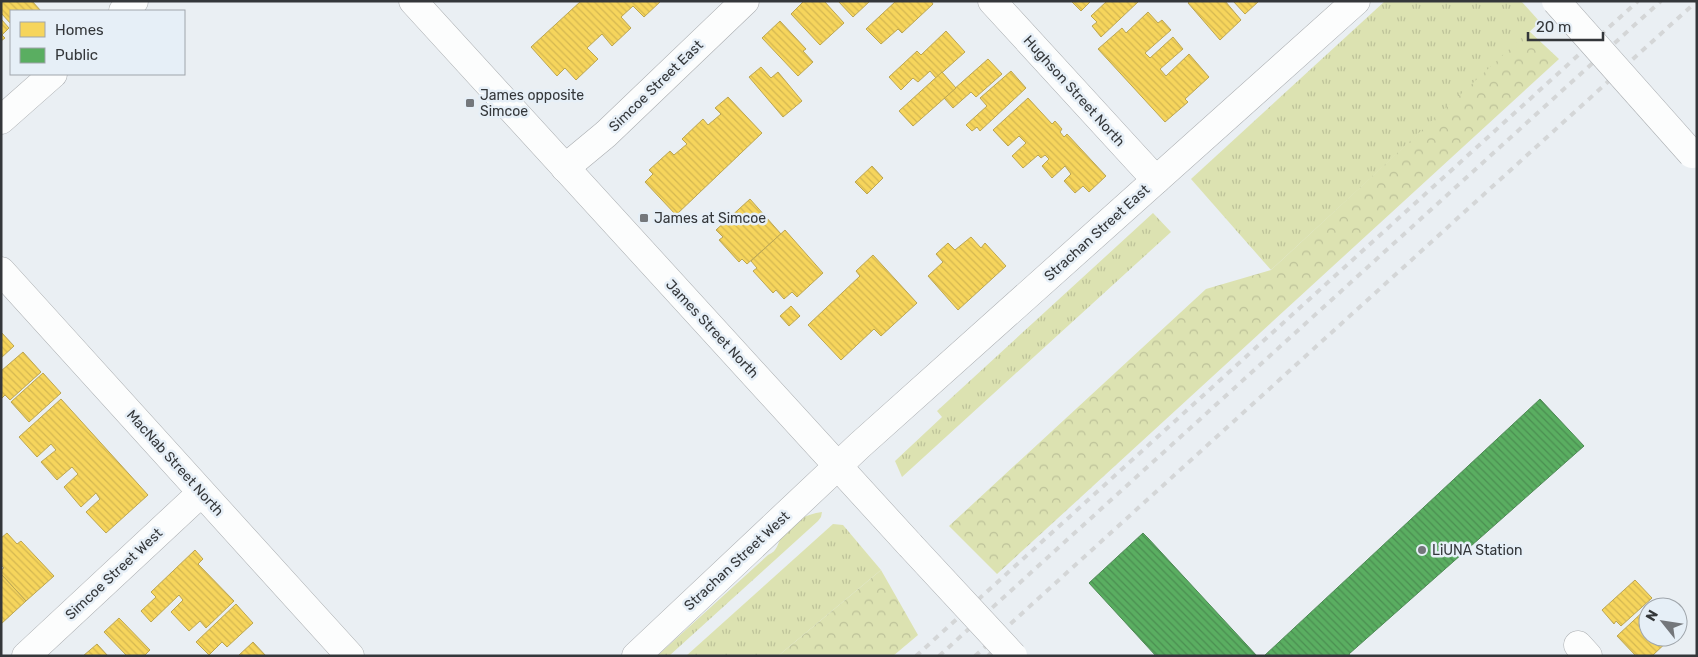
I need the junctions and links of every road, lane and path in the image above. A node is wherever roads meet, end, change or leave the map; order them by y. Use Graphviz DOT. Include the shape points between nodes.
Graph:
graph roads {
  1 [pos="134,1"];
  2 [pos="413,1"];
  3 [pos="745,1"];
  4 [pos="992,1"];
  5 [pos="1356,1"];
  6 [pos="1556,1"];
  7 [pos="124,10"];
  8 [pos="52,75"];
  9 [pos="1,120"];
  10 [pos="1694,156"];
  11 [pos="565,168"];
  12 [pos="1156,180"];
  13 [pos="1,271"];
  14 [pos="838,466"];
  15 [pos="202,493"];
  16 [pos="26,656"];
  17 [pos="350,656"];
  18 [pos="636,656"];
  19 [pos="1013,656"];
  1 -- 7 [label="street"];
  2 -- 11 [label="street, James Street North"];
  3 -- 11 [label="street, Simcoe Street East" via="606,134"];
  4 -- 12 [label="street, Hughson Street North"];
  5 -- 12 [label="street, Strachan Street East"];
  6 -- 10 [label="street, bridge"];
  8 -- 9 [label="street"];
  11 -- 14 [label="street, James Street North"];
  12 -- 14 [label="street, Strachan Street East"];
  13 -- 15 [label="street, MacNab Street North"];
  14 -- 18 [label="street, Strachan Street West"];
  14 -- 19 [label="street, James Street North, bridge"];
  15 -- 16 [label="street, Simcoe Street West"];
  15 -- 17 [label="street, MacNab Street North"];
}
